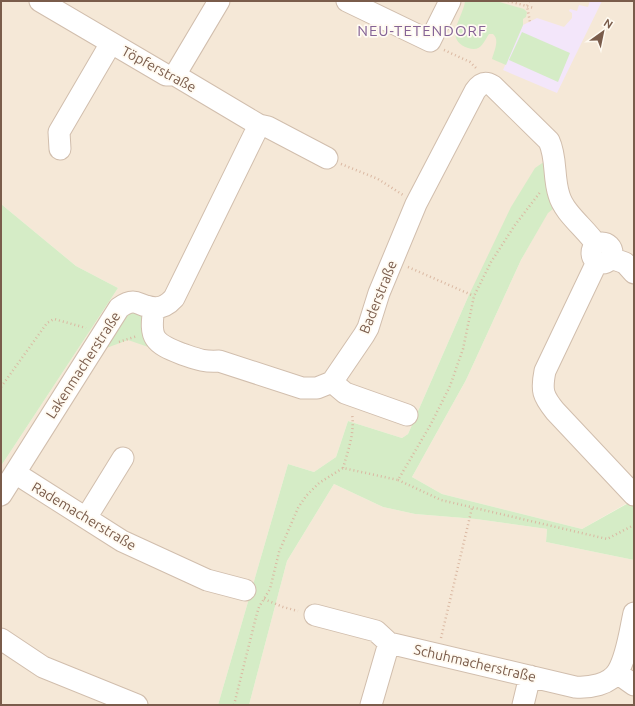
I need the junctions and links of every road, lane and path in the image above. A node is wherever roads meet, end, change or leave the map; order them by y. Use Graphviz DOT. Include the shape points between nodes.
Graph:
graph roads {
  1 [pos="40,1"];
  2 [pos="219,1"];
  3 [pos="347,1"];
  4 [pos="450,1"];
  5 [pos="508,1"];
  6 [pos="529,1"];
  7 [pos="527,6"];
  8 [pos="534,8"];
  9 [pos="530,22"];
  10 [pos="430,41"];
  11 [pos="111,43"];
  12 [pos="175,75"];
  13 [pos="484,83"];
  14 [pos="259,125"];
  15 [pos="60,149"];
  16 [pos="327,158"];
  17 [pos="557,180"];
  18 [pos="416,204"];
  19 [pos="601,255"];
  20 [pos="393,260"];
  21 [pos="634,273"];
  22 [pos="474,296"];
  23 [pos="154,308"];
  24 [pos="152,331"];
  25 [pos="98,340"];
  26 [pos="1,387"];
  27 [pos="339,387"];
  28 [pos="407,415"];
  29 [pos="123,458"];
  30 [pos="343,468"];
  31 [pos="15,473"];
  32 [pos="398,480"];
  33 [pos="1,495"];
  34 [pos="634,495"];
  35 [pos="472,508"];
  36 [pos="86,518"];
  37 [pos="634,525"];
  38 [pos="245,590"];
  39 [pos="264,599"];
  40 [pos="634,614"];
  41 [pos="315,615"];
  42 [pos="1,639"];
  43 [pos="389,643"];
  44 [pos="438,654"];
  45 [pos="617,673"];
  46 [pos="530,676"];
  47 [pos="634,685"];
  48 [pos="137,705"];
  49 [pos="234,705"];
  50 [pos="371,705"];
  51 [pos="523,705"];
  1 -- 11 [label="street, Töpferstraße"];
  2 -- 12 [label="street"];
  3 -- 10 [label="street"];
  4 -- 10 [label="street"];
  5 -- 7 [label="path"];
  6 -- 7 [label="path"];
  7 -- 8 [label="path"];
  7 -- 9 [label="path"];
  10 -- 13 [label="path" via="470,62 480,72"];
  11 -- 12 [label="street, Töpferstraße" via="166,75"];
  11 -- 15 [label="street" via="60,132"];
  12 -- 14 [label="street, Töpferstraße"];
  13 -- 17 [label="street" via="493,86 549,141 553,150"];
  13 -- 18 [label="street, Baderstraße" via="475,90"];
  14 -- 16 [label="street, Töpferstraße" via="268,127"];
  14 -- 23 [label="street" via="174,298 164,306"];
  16 -- 18 [label="path" via="378,179"];
  17 -- 19 [label="street" via="559,196 568,211 589,234"];
  17 -- 22 [label="path" via="547,185 535,197 491,262"];
  18 -- 20 [label="street, Baderstraße"];
  19 -- 21 [label="street" via="625,263"];
  19 -- 34 [label="street" via="545,371 542,386 546,400 555,411"];
  20 -- 22 [label="path"];
  20 -- 27 [label="street, Baderstraße" via="368,328"];
  22 -- 32 [label="path" via="463,349 450,386"];
  23 -- 24 [label="street"];
  23 -- 25 [label="street, Lakenmacherstraße" via="132,302 126,303 114,314"];
  24 -- 25 [label="path" via="104,347"];
  24 -- 27 [label="street" via="163,347 205,362 219,361 302,388"];
  25 -- 26 [label="path" via="84,326 54,319 47,323"];
  25 -- 31 [label="street, Lakenmacherstraße"];
  27 -- 28 [label="street"];
  27 -- 30 [label="path" via="351,405 353,421"];
  29 -- 36 [label="street"];
  30 -- 32 [label="path"];
  30 -- 39 [label="path" via="318,483 298,508 279,552 270,589"];
  31 -- 33 [label="street, Lakenmacherstraße"];
  31 -- 36 [label="street, Rademacherstraße"];
  32 -- 35 [label="path" via="441,500"];
  35 -- 37 [label="path" via="607,539"];
  35 -- 44 [label="path"];
  36 -- 38 [label="street, Rademacherstraße" via="122,541 207,580"];
  38 -- 39 [label="path"];
  39 -- 41 [label="path"];
  39 -- 49 [label="path" via="256,617"];
  40 -- 45 [label="street" via="623,660"];
  41 -- 43 [label="street, Schuhmacherstraße" via="376,631"];
  42 -- 48 [label="street" via="43,667"];
  43 -- 44 [label="street, Schuhmacherstraße"];
  43 -- 50 [label="street"];
  44 -- 46 [label="street, Schuhmacherstraße"];
  45 -- 46 [label="street, Schuhmacherstraße" via="598,685 586,688"];
  45 -- 47 [label="street"];
  46 -- 51 [label="street"];
}
